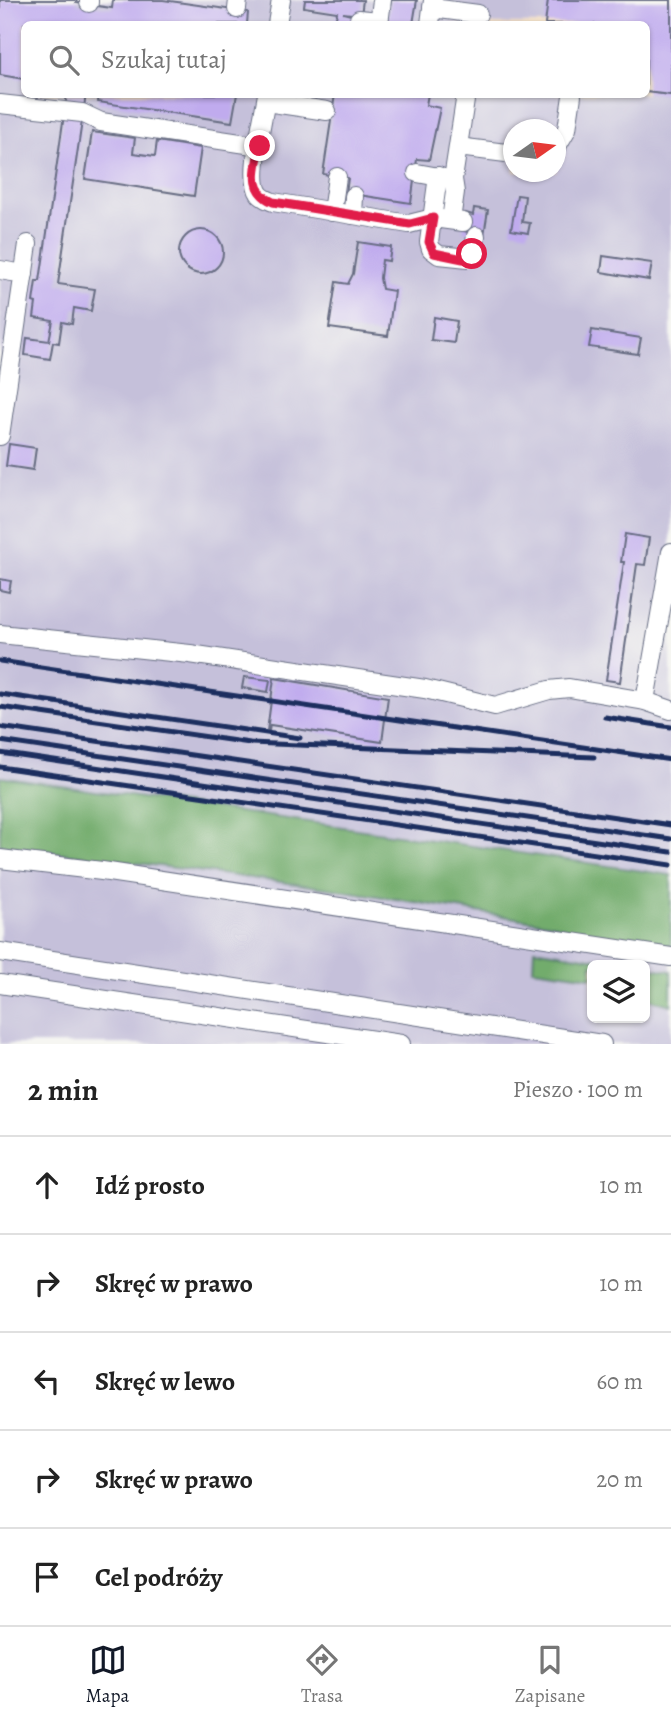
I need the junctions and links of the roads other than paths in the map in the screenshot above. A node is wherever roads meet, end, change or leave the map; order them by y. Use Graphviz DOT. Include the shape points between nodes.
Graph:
graph roads {
  1 [pos="281,0"];
  2 [pos="382,0"];
  3 [pos="432,11"];
  4 [pos="478,13"];
  5 [pos="359,19"];
  6 [pos="278,21"];
  7 [pos="369,21"];
  8 [pos="379,21"];
  9 [pos="267,98"];
  10 [pos="465,98"];
  11 [pos="572,98"];
  12 [pos="0,104"];
  13 [pos="327,111"];
  14 [pos="566,131"];
  15 [pos="260,146"];
  16 [pos="458,147"];
  17 [pos="503,153"];
  18 [pos="417,173"];
  19 [pos="337,177"];
  20 [pos="446,178"];
  21 [pos="354,196"];
  22 [pos="332,212"];
  23 [pos="353,215"];
  24 [pos="449,220"];
  25 [pos="476,236"];
  26 [pos="28,244"];
  27 [pos="0,270"];
  28 [pos="24,274"];
  29 [pos="0,436"];
  30 [pos="671,552"];
  31 [pos="0,634"];
  32 [pos="663,647"];
  33 [pos="645,701"];
  34 [pos="671,709"];
  35 [pos="0,859"];
  36 [pos="0,952"];
  37 [pos="671,957"];
  38 [pos="0,984"];
  39 [pos="401,1044"];
  40 [pos="602,1044"];
  1 -- 6 [label="lane"];
  2 -- 8 [label="lane"];
  3 -- 4 [label="lane"];
  5 -- 7 [label="lane"];
  9 -- 13 [label="lane"];
  9 -- 15 [label="lane"];
  10 -- 16 [label="lane"];
  11 -- 14 [label="lane"];
  12 -- 15 [label="lane" via="82,113 101,122"];
  15 -- 22 [label="lane" via="256,183 265,199"];
  16 -- 17 [label="lane"];
  16 -- 20 [label="lane"];
  18 -- 20 [label="lane"];
  19 -- 22 [label="lane"];
  20 -- 24 [label="lane"];
  21 -- 23 [label="lane"];
  22 -- 23 [label="lane"];
  23 -- 24 [label="lane" via="410,224"];
  24 -- 25 [label="lane" via="429,242 434,253 468,258"];
  26 -- 28 [label="lane"];
  27 -- 28 [label="lane"];
  28 -- 29 [label="lane"];
  30 -- 32 [label="lane"];
  31 -- 33 [label="lane" via="190,654 425,689 495,706 559,688"];
  32 -- 33 [label="lane"];
  33 -- 34 [label="lane"];
  35 -- 37 [label="lane"];
  36 -- 40 [label="lane"];
  38 -- 39 [label="lane"];
}
